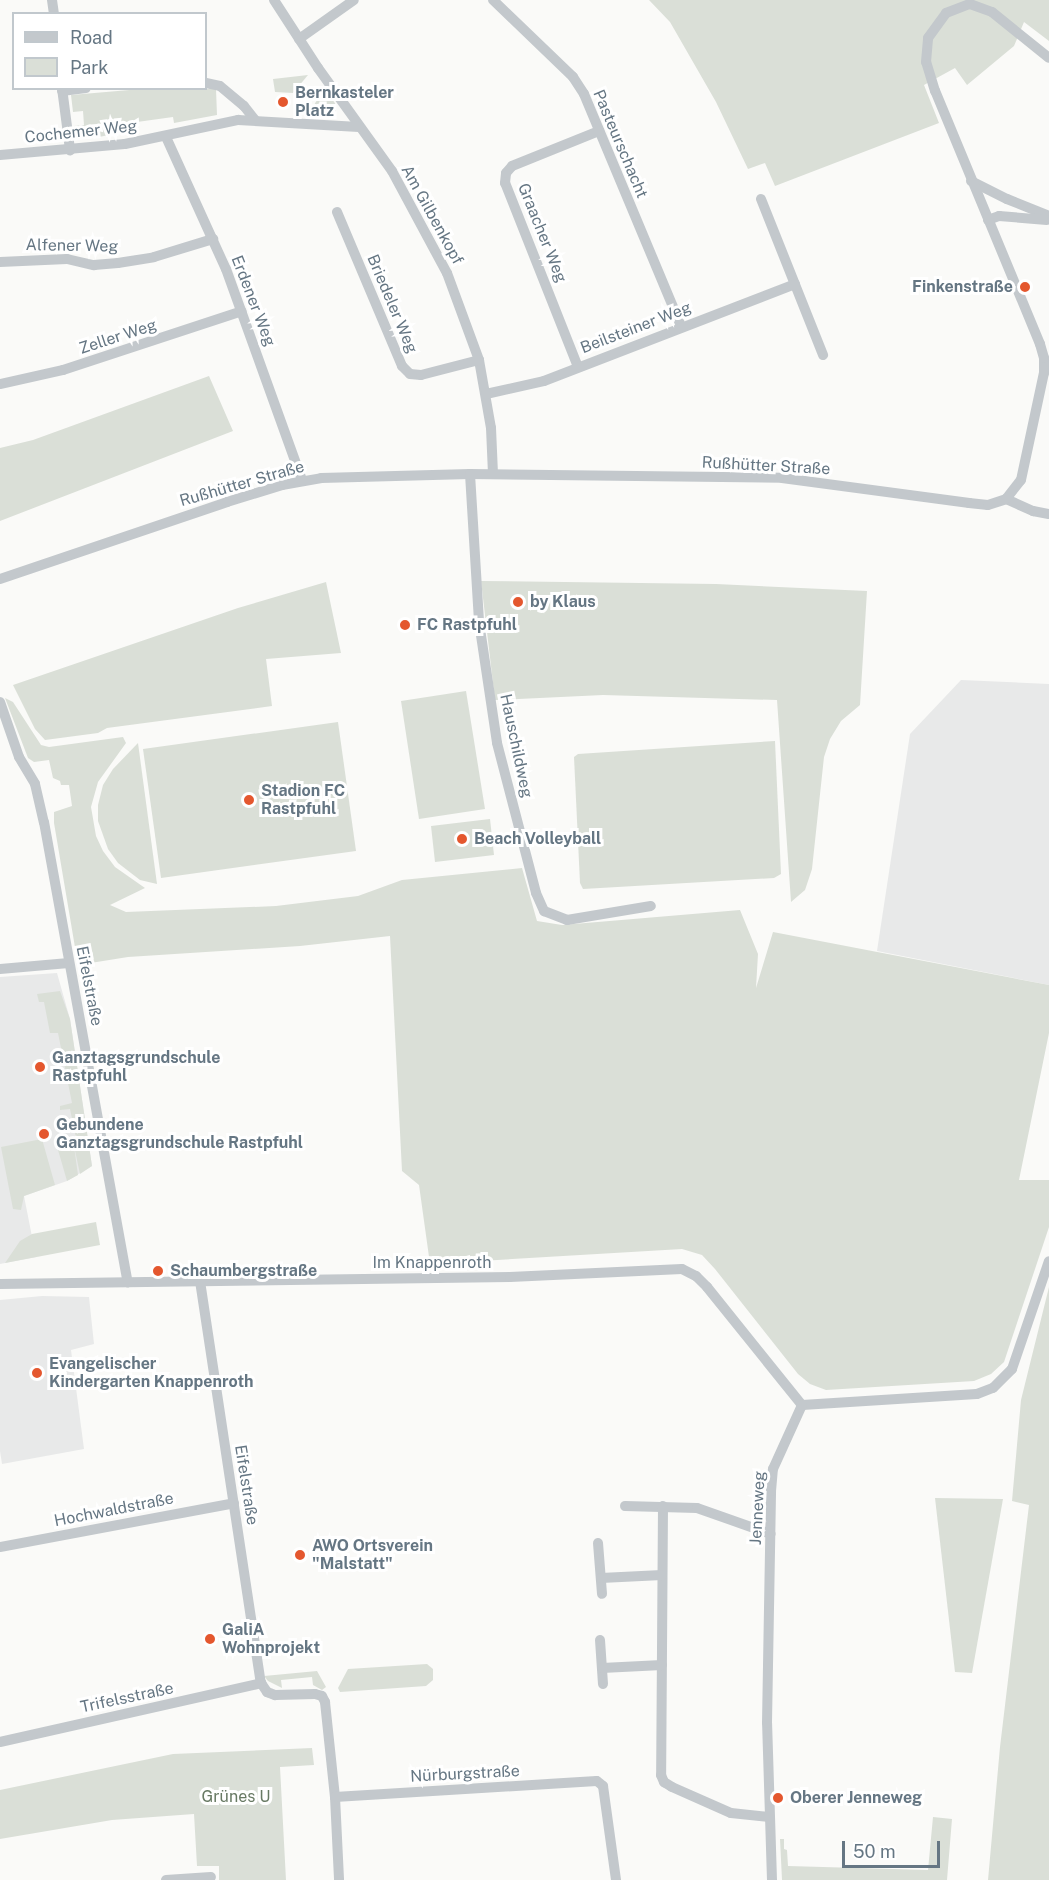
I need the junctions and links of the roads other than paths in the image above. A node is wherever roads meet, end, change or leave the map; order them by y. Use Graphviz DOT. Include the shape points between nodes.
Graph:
graph roads {
  1 [pos="274,0"];
  2 [pos="354,0"];
  3 [pos="493,0"];
  4 [pos="299,39"];
  5 [pos="1049,58"];
  6 [pos="207,83"];
  7 [pos="62,90"];
  8 [pos="255,120"];
  9 [pos="359,127"];
  10 [pos="599,131"];
  11 [pos="166,137"];
  12 [pos="70,150"];
  13 [pos="0,155"];
  14 [pos="971,181"];
  15 [pos="761,199"];
  16 [pos="337,212"];
  17 [pos="1049,218"];
  18 [pos="988,220"];
  19 [pos="213,239"];
  20 [pos="0,262"];
  21 [pos="795,284"];
  22 [pos="242,311"];
  23 [pos="681,326"];
  24 [pos="1045,345"];
  25 [pos="823,355"];
  26 [pos="478,360"];
  27 [pos="578,367"];
  28 [pos="0,384"];
  29 [pos="486,394"];
  30 [pos="470,474"];
  31 [pos="494,474"];
  32 [pos="302,480"];
  33 [pos="1006,499"];
  34 [pos="1049,514"];
  35 [pos="0,579"];
  36 [pos="0,702"];
  37 [pos="651,906"];
  38 [pos="69,963"];
  39 [pos="0,969"];
  40 [pos="1049,1261"];
  41 [pos="200,1281"];
  42 [pos="128,1282"];
  43 [pos="0,1284"];
  44 [pos="802,1405"];
  45 [pos="234,1503"];
  46 [pos="625,1506"];
  47 [pos="663,1506"];
  48 [pos="771,1534"];
  49 [pos="598,1543"];
  50 [pos="0,1547"];
  51 [pos="662,1575"];
  52 [pos="601,1578"];
  53 [pos="602,1594"];
  54 [pos="600,1640"];
  55 [pos="662,1665"];
  56 [pos="602,1668"];
  57 [pos="603,1684"];
  58 [pos="264,1688"];
  59 [pos="0,1742"];
  60 [pos="335,1797"];
  61 [pos="769,1817"];
  62 [pos="211,1877"];
  63 [pos="166,1880"];
  64 [pos="339,1880"];
  65 [pos="616,1880"];
  66 [pos="772,1880"];
  1 -- 4 [label="street, Am Gilbenkopf"];
  2 -- 4 [label="street"];
  3 -- 10 [label="street, Pasteurschacht" via="573,77"];
  4 -- 9 [label="street, Am Gilbenkopf"];
  5 -- 14 [label="street" via="992,12 970,3 938,21 928,38 926,63"];
  6 -- 8 [label="street" via="220,86"];
  7 -- 12 [label="street"];
  8 -- 9 [label="street"];
  8 -- 11 [label="street" via="238,120"];
  9 -- 26 [label="street, Am Gilbenkopf" via="392,171 434,243"];
  10 -- 23 [label="street, Pasteurschacht"];
  10 -- 27 [label="street, Graacher Weg" via="512,166 505,183"];
  11 -- 12 [label="street, Cochemer Weg"];
  11 -- 19 [label="street, Erdener Weg"];
  12 -- 13 [label="street, Cochemer Weg"];
  14 -- 17 [label="street"];
  14 -- 18 [label="street"];
  15 -- 21 [label="street"];
  16 -- 26 [label="street, Briedeler Weg" via="402,366 410,374 421,375"];
  17 -- 18 [label="street" via="999,216"];
  18 -- 24 [label="street"];
  19 -- 20 [label="street, Alfener Weg" via="154,257 118,263 94,265 67,259"];
  19 -- 22 [label="street, Erdener Weg"];
  21 -- 23 [label="street, Beilsteiner Weg"];
  21 -- 25 [label="street"];
  22 -- 28 [label="street, Zeller Weg" via="63,370"];
  22 -- 32 [label="street, Erdener Weg"];
  23 -- 27 [label="street, Beilsteiner Weg"];
  24 -- 33 [label="street" via="1044,373 1022,480"];
  26 -- 29 [label="street, Am Gilbenkopf"];
  27 -- 29 [label="street, Beilsteiner Weg" via="544,381"];
  29 -- 31 [label="street, Am Gilbenkopf"];
  30 -- 31 [label="street, Rußhütter Straße"];
  30 -- 32 [label="street, Rußhütter Straße"];
  30 -- 37 [label="street, Hauschildweg" via="481,640 497,743 540,902 544,911 567,920"];
  31 -- 33 [label="street, Rußhütter Straße" via="782,478 988,505"];
  32 -- 35 [label="street, Rußhütter Straße"];
  33 -- 34 [label="street"];
  36 -- 38 [label="street, Eifelstraße" via="19,757 35,784"];
  38 -- 39 [label="street"];
  38 -- 42 [label="street, Eifelstraße"];
  40 -- 44 [label="street" via="1012,1369 993,1388 977,1394"];
  41 -- 42 [label="street, Im Knappenroth"];
  41 -- 44 [label="street, Im Knappenroth" via="510,1277 682,1269 707,1287"];
  41 -- 45 [label="street, Eifelstraße"];
  42 -- 43 [label="street, Im Knappenroth"];
  44 -- 48 [label="street, Jenneweg" via="773,1469"];
  45 -- 50 [label="street, Hochwaldstraße"];
  45 -- 58 [label="street, Eifelstraße"];
  46 -- 47 [label="street"];
  47 -- 48 [label="street" via="711,1511"];
  47 -- 51 [label="street"];
  48 -- 61 [label="street, Jenneweg"];
  49 -- 52 [label="street"];
  51 -- 52 [label="street"];
  51 -- 55 [label="street"];
  52 -- 53 [label="street"];
  54 -- 56 [label="street"];
  55 -- 56 [label="street"];
  55 -- 61 [label="street" via="664,1782 731,1813"];
  56 -- 57 [label="street"];
  58 -- 59 [label="street, Trifelsstraße"];
  58 -- 60 [label="street, Trifelsstraße" via="275,1695 322,1696"];
  60 -- 64 [label="street"];
  60 -- 65 [label="street, Nürburgstraße" via="597,1781 603,1786"];
  61 -- 66 [label="street, Jenneweg"];
  62 -- 63 [label="street"];
}
